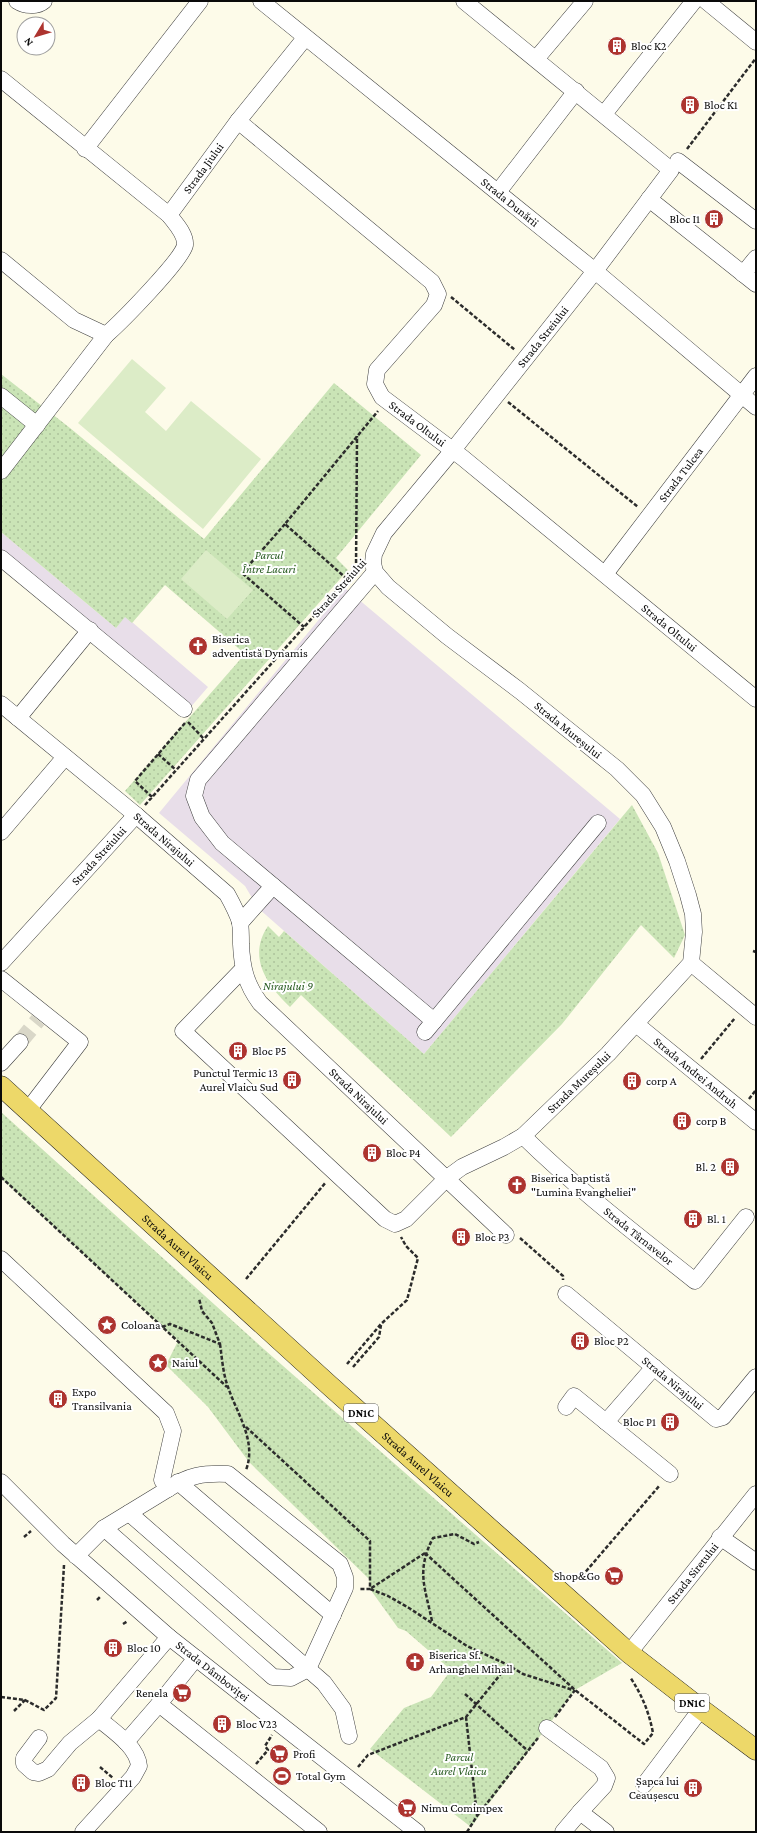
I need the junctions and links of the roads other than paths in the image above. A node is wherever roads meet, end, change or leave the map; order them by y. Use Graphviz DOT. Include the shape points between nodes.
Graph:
graph roads {
  1 [pos="17,1"];
  2 [pos="44,1"];
  3 [pos="200,1"];
  4 [pos="261,1"];
  5 [pos="464,1"];
  6 [pos="585,1"];
  7 [pos="694,1"];
  8 [pos="706,1"];
  9 [pos="305,38"];
  10 [pos="756,42"];
  11 [pos="536,59"];
  12 [pos="1,79"];
  13 [pos="576,91"];
  14 [pos="604,114"];
  15 [pos="238,121"];
  16 [pos="85,149"];
  17 [pos="678,161"];
  18 [pos="498,192"];
  19 [pos="649,199"];
  20 [pos="169,216"];
  21 [pos="753,216"];
  22 [pos="756,258"];
  23 [pos="1,260"];
  24 [pos="595,271"];
  25 [pos="743,274"];
  26 [pos="756,284"];
  27 [pos="106,335"];
  28 [pos="756,376"];
  29 [pos="741,395"];
  30 [pos="1,396"];
  31 [pos="756,407"];
  32 [pos="37,425"];
  33 [pos="453,450"];
  34 [pos="1,470"];
  35 [pos="1,558"];
  36 [pos="375,572"];
  37 [pos="605,574"];
  38 [pos="90,630"];
  39 [pos="756,699"];
  40 [pos="1,704"];
  41 [pos="184,709"];
  42 [pos="18,718"];
  43 [pos="65,757"];
  44 [pos="136,815"];
  45 [pos="598,823"];
  46 [pos="1,832"];
  47 [pos="273,886"];
  48 [pos="240,923"];
  49 [pos="690,962"];
  50 [pos="1,963"];
  51 [pos="243,969"];
  52 [pos="1,979"];
  53 [pos="756,1017"];
  54 [pos="636,1024"];
  55 [pos="20,1042"];
  56 [pos="1,1064"];
  57 [pos="1,1086"];
  58 [pos="28,1110"];
  59 [pos="756,1122"];
  60 [pos="523,1136"];
  61 [pos="447,1178"];
  62 [pos="746,1217"];
  63 [pos="506,1235"];
  64 [pos="1,1259"];
  65 [pos="566,1294"];
  66 [pos="654,1367"];
  67 [pos="756,1377"];
  68 [pos="566,1406"];
  69 [pos="606,1422"];
  70 [pos="670,1474"];
  71 [pos="1,1482"];
  72 [pos="173,1485"];
  73 [pos="756,1494"];
  74 [pos="129,1513"];
  75 [pos="104,1528"];
  76 [pos="720,1537"];
  77 [pos="72,1560"];
  78 [pos="756,1562"];
  79 [pos="333,1615"];
  80 [pos="169,1637"];
  81 [pos="629,1653"];
  82 [pos="196,1658"];
  83 [pos="308,1669"];
  84 [pos="160,1704"];
  85 [pos="701,1709"];
  86 [pos="99,1719"];
  87 [pos="547,1728"];
  88 [pos="350,1736"];
  89 [pos="39,1738"];
  90 [pos="126,1742"];
  91 [pos="756,1750"];
  92 [pos="644,1785"];
  93 [pos="580,1812"];
  94 [pos="303,1827"];
  95 [pos="82,1832"];
  96 [pos="319,1832"];
  97 [pos="417,1832"];
  98 [pos="563,1832"];
  99 [pos="606,1832"];
  1 -- 2 [label="street" via="29,5"];
  3 -- 16 [label="street"];
  4 -- 9 [label="street, Strada Dunării"];
  5 -- 11 [label="street"];
  6 -- 11 [label="street"];
  7 -- 14 [label="street"];
  8 -- 10 [label="street"];
  9 -- 15 [label="street, Strada Jiului"];
  9 -- 18 [label="street, Strada Dunării"];
  11 -- 13 [label="street"];
  12 -- 16 [label="street"];
  13 -- 14 [label="street"];
  13 -- 18 [label="street"];
  14 -- 19 [label="street, Strada Streiului" via="671,170"];
  15 -- 20 [label="street, Strada Jiului"];
  15 -- 33 [label="street, Strada Oltului" via="432,282 438,294 434,305 377,370 375,384 382,397"];
  16 -- 20 [label="street"];
  17 -- 21 [label="street"];
  18 -- 24 [label="street, Strada Dunării"];
  19 -- 24 [label="street, Strada Streiului"];
  19 -- 25 [label="street"];
  20 -- 27 [label="street" via="184,238 182,252 123,320"];
  22 -- 25 [label="street"];
  23 -- 27 [label="street" via="74,320"];
  24 -- 29 [label="street, Strada Dunării"];
  24 -- 33 [label="street, Strada Streiului"];
  25 -- 26 [label="street"];
  27 -- 32 [label="street"];
  28 -- 29 [label="street, Strada Tulcea"];
  29 -- 31 [label="street, Strada Dunării"];
  29 -- 37 [label="street, Strada Tulcea"];
  30 -- 32 [label="street"];
  32 -- 34 [label="street"];
  33 -- 36 [label="street, Strada Streiului" via="384,533 373,563"];
  33 -- 37 [label="street, Strada Oltului"];
  35 -- 38 [label="street"];
  36 -- 47 [label="street" via="198,780 194,796 202,818 222,843"];
  36 -- 49 [label="street, Strada Mureșului" via="388,587 616,769 643,795 663,827 688,895 694,932"];
  37 -- 39 [label="street, Strada Oltului"];
  38 -- 41 [label="street"];
  38 -- 42 [label="street"];
  40 -- 42 [label="street, Strada Nirajului"];
  42 -- 43 [label="street, Strada Nirajului"];
  43 -- 44 [label="street, Strada Nirajului"];
  43 -- 46 [label="street"];
  44 -- 48 [label="street, Strada Nirajului" via="227,894"];
  44 -- 50 [label="street, Strada Streiului"];
  45 -- 47 [label="street" via="430,1026"];
  47 -- 48 [label="street"];
  48 -- 51 [label="street, Strada Nirajului"];
  49 -- 53 [label="street"];
  49 -- 54 [label="street, Strada Mureșului"];
  51 -- 61 [label="street, Strada Nirajului" via="250,990 260,1003"];
  51 -- 61 [label="street, Strada Mureșului" via="183,1032 385,1219 395,1224 406,1219"];
  52 -- 58 [label="street" via="41,1016 80,1042"];
  54 -- 59 [label="street, Strada Andrei Andruh"];
  54 -- 60 [label="street, Strada Mureșului" via="576,1087"];
  55 -- 56 [label="street"];
  57 -- 58 [label="main road, Strada Aurel Vlaicu / DN1C"];
  58 -- 81 [label="main road, Strada Aurel Vlaicu / DN1C"];
  60 -- 61 [label="street, Strada Mureșului" via="462,1167"];
  60 -- 62 [label="street, Strada Târnavelor" via="586,1195 695,1281"];
  61 -- 63 [label="street, Strada Nirajului"];
  64 -- 72 [label="street" via="166,1413 173,1431 162,1480"];
  65 -- 66 [label="street, Strada Nirajului"];
  66 -- 67 [label="street, Strada Nirajului" via="716,1419 723,1417"];
  66 -- 69 [label="street"];
  68 -- 69 [label="street" via="574,1396"];
  69 -- 70 [label="street"];
  71 -- 77 [label="street, Strada Dâmboviței"];
  72 -- 74 [label="street"];
  72 -- 79 [label="street"];
  72 -- 79 [label="street" via="204,1473 228,1474 243,1485 340,1564 345,1577 345,1588"];
  73 -- 76 [label="street, Strada Siretului"];
  74 -- 75 [label="street"];
  74 -- 83 [label="street"];
  75 -- 77 [label="street"];
  75 -- 83 [label="street" via="274,1677 291,1678"];
  76 -- 78 [label="street"];
  76 -- 81 [label="street, Strada Siretului"];
  77 -- 80 [label="street, Strada Dâmboviței"];
  79 -- 83 [label="street"];
  80 -- 82 [label="street, Strada Dâmboviței"];
  80 -- 86 [label="street"];
  81 -- 85 [label="main road, Strada Aurel Vlaicu / DN1C"];
  82 -- 84 [label="street"];
  82 -- 97 [label="street, Strada Dâmboviței"];
  83 -- 88 [label="street" via="324,1683 343,1709"];
  84 -- 90 [label="street"];
  84 -- 94 [label="street" via="246,1774"];
  85 -- 91 [label="main road, Strada Aurel Vlaicu / DN1C"];
  85 -- 92 [label="street"];
  86 -- 89 [label="street" via="70,1743 48,1769 39,1773 24,1764 24,1758"];
  86 -- 90 [label="street"];
  87 -- 93 [label="street" via="601,1768 607,1778 604,1786"];
  90 -- 95 [label="street" via="139,1760 137,1772"];
  93 -- 98 [label="street"];
  93 -- 99 [label="street"];
  94 -- 96 [label="street"];
}
